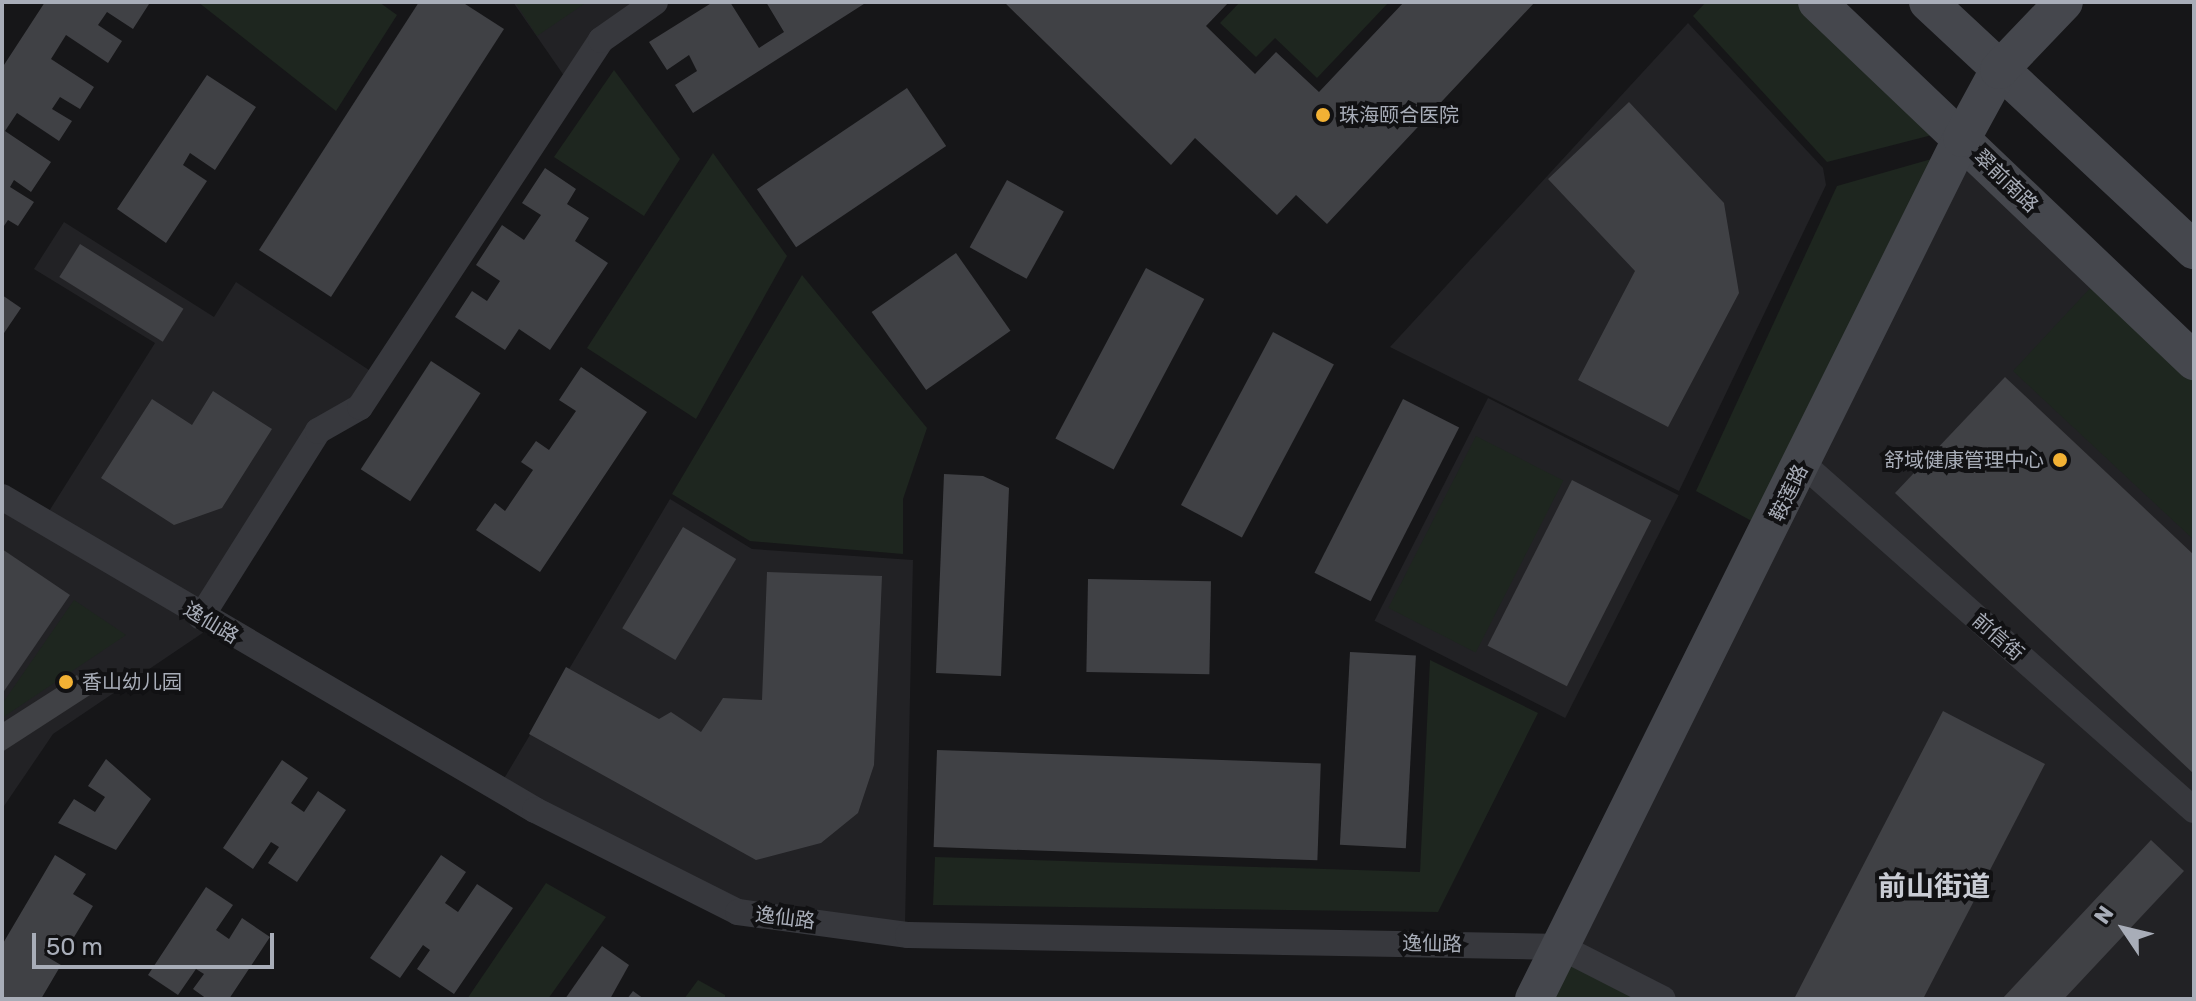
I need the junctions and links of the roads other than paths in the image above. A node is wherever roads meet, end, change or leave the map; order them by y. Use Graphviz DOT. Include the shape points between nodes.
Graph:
graph roads {
  1 [pos="655,2"];
  2 [pos="1817,2"];
  3 [pos="1928,2"];
  4 [pos="2064,2"];
  5 [pos="1999,70"];
  6 [pos="1962,138"];
  7 [pos="2194,250"];
  8 [pos="2194,361"];
  9 [pos="1803,464"];
  10 [pos="2,497"];
  11 [pos="201,617"];
  12 [pos="2194,810"];
  13 [pos="1561,947"];
  14 [pos="1534,999"];
  15 [pos="1663,999"];
  1 -- 11 [label="street" via="601,40 360,407 318,431"];
  2 -- 6 [label="street, 翠前南路"];
  3 -- 5 [label="street"];
  4 -- 5 [label="street, 鞍莲路"];
  5 -- 6 [label="street, 鞍莲路"];
  5 -- 7 [label="street"];
  6 -- 8 [label="street, 翠前南路"];
  6 -- 9 [label="street, 鞍莲路"];
  9 -- 12 [label="street, 前信街"];
  9 -- 13 [label="street, 鞍莲路"];
  10 -- 11 [label="street, 逸仙路"];
  11 -- 13 [label="street, 逸仙路" via="535,810 738,912 908,935"];
  13 -- 14 [label="street, 鞍莲路"];
  13 -- 15 [label="street, 逸仙路"];
}
